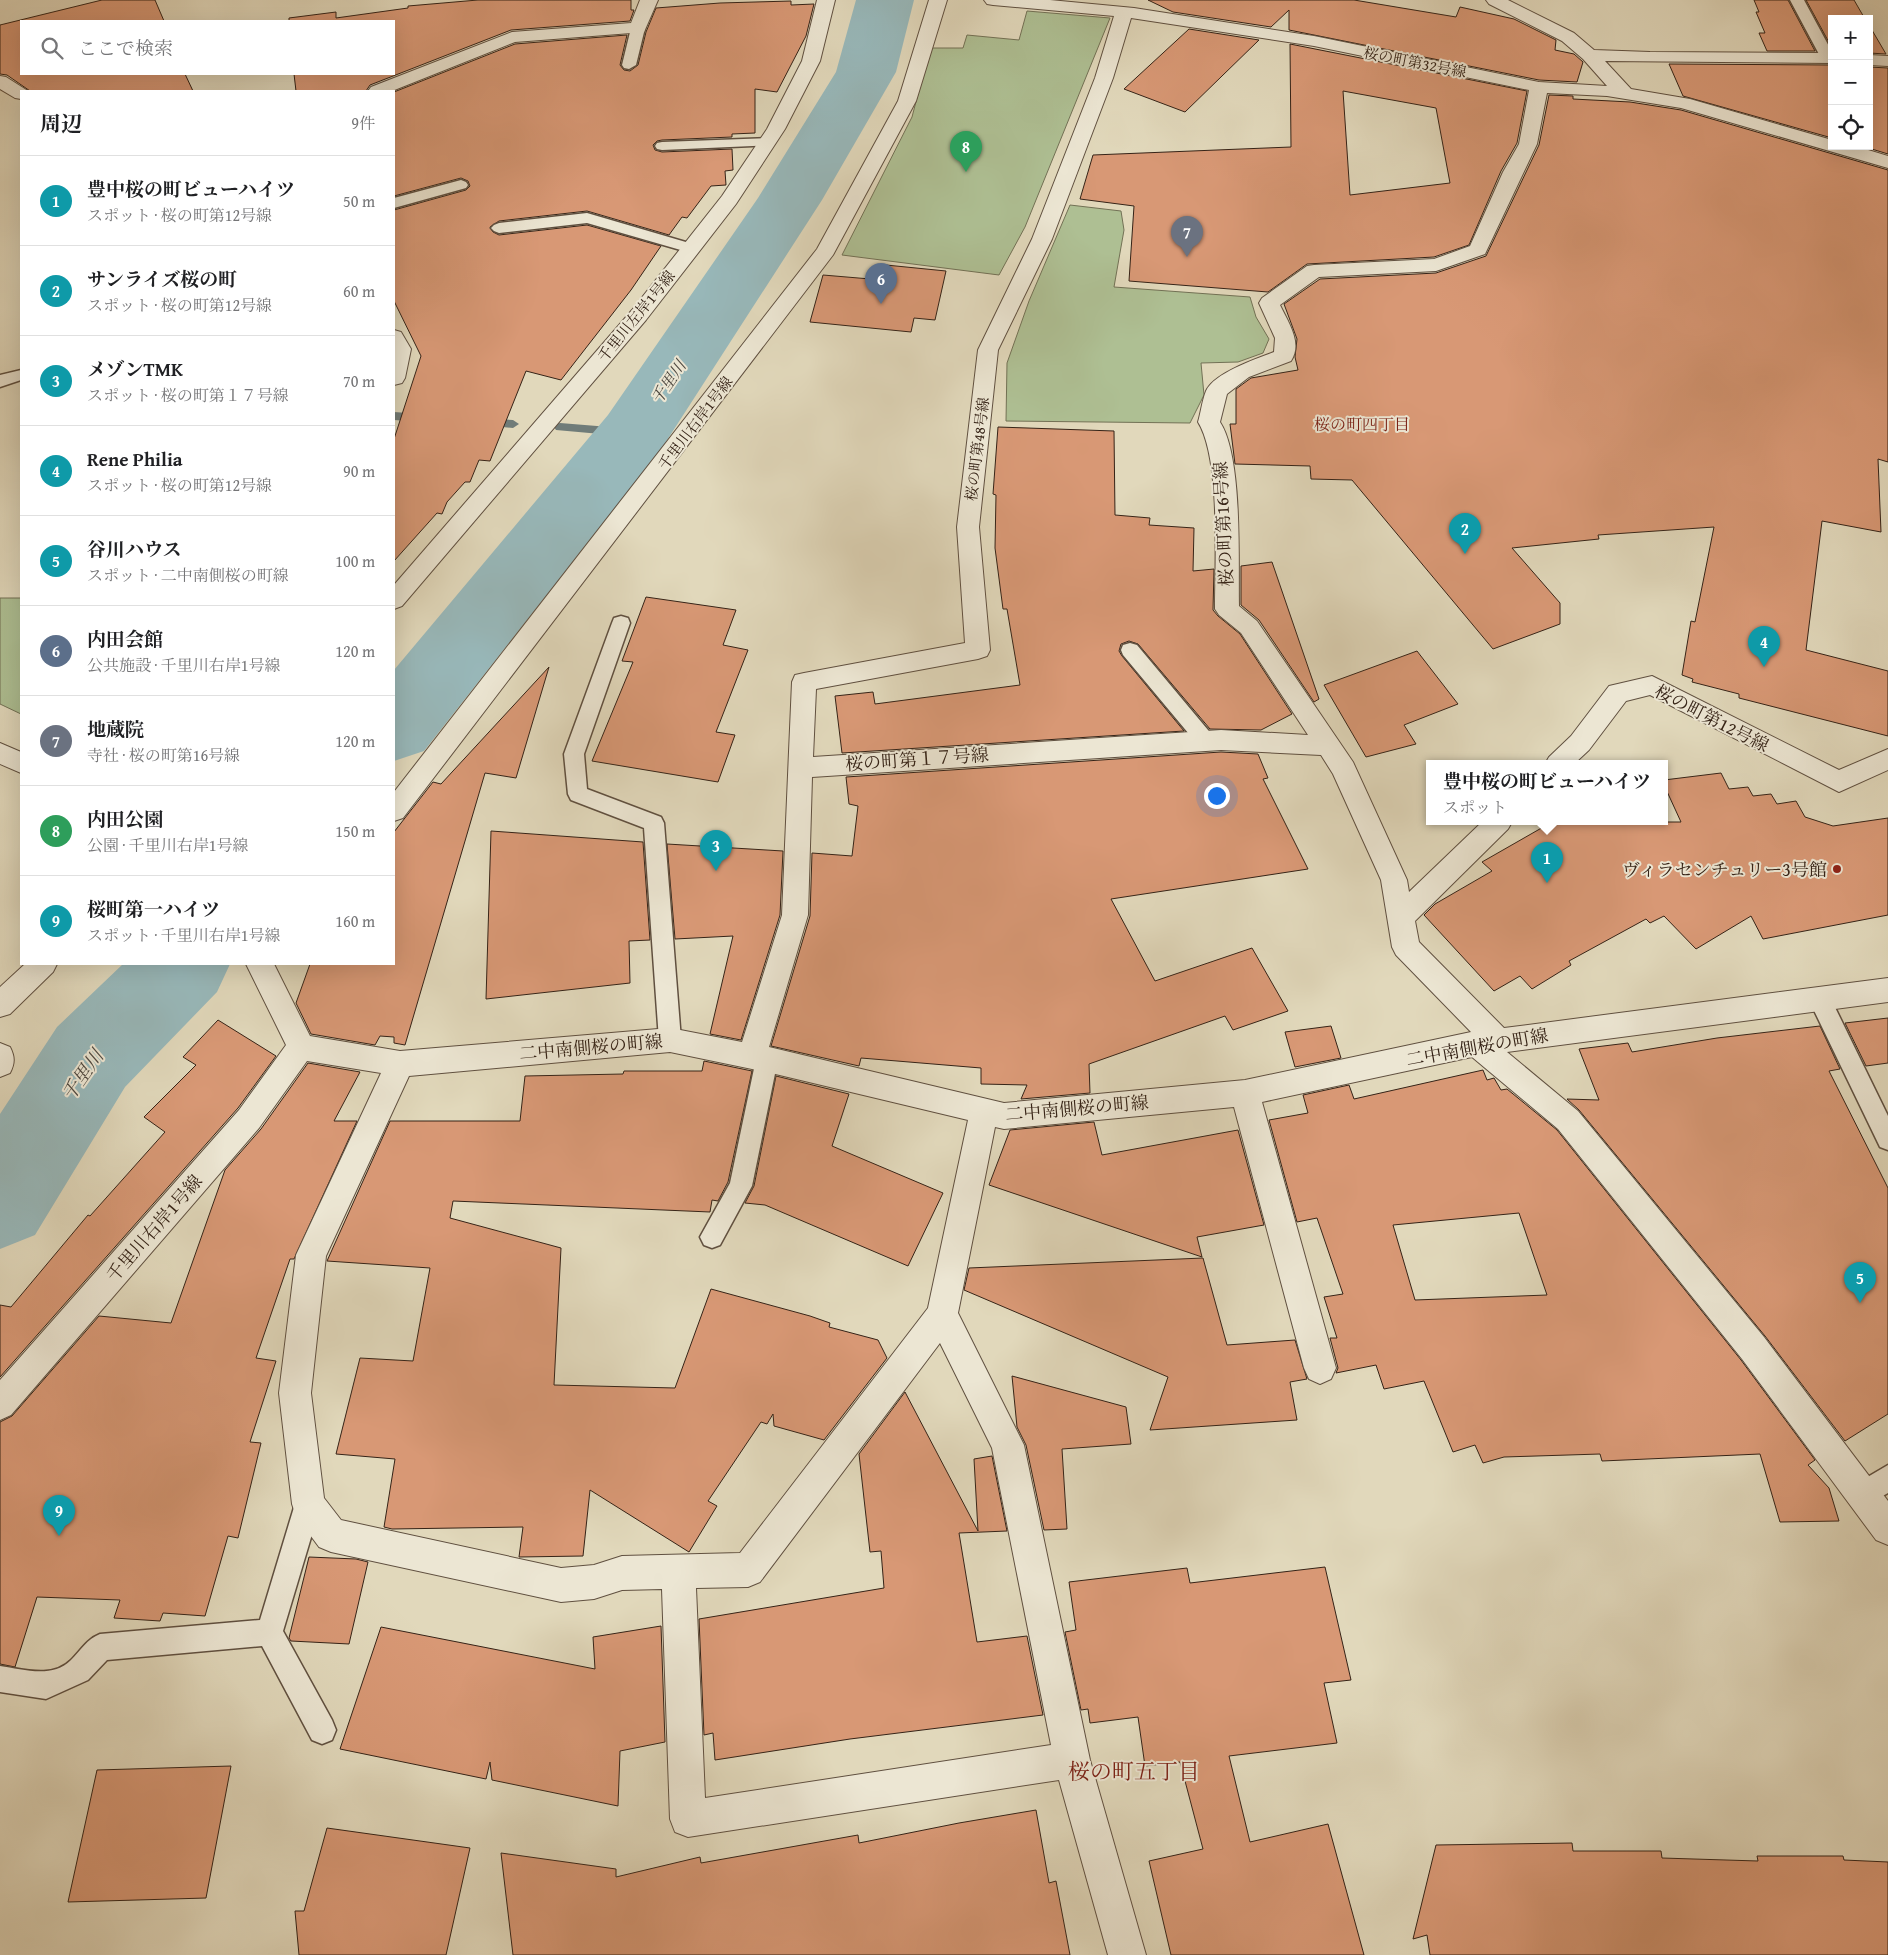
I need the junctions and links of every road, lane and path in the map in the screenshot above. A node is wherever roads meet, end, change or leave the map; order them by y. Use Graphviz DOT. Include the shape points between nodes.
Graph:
graph roads {
  1 [pos="649,0"];
  2 [pos="826,0"];
  3 [pos="938,0"];
  4 [pos="993,0"];
  5 [pos="1495,0"];
  6 [pos="1797,0"];
  7 [pos="1128,6"];
  8 [pos="638,28"];
  9 [pos="1828,54"];
  10 [pos="1589,56"];
  11 [pos="1828,58"];
  12 [pos="1873,60"];
  13 [pos="1888,61"];
  14 [pos="629,65"];
  15 [pos="0,81"];
  16 [pos="1539,87"];
  17 [pos="380,90"];
  18 [pos="20,93"];
  19 [pos="1624,93"];
  20 [pos="768,142"];
  21 [pos="1828,145"];
  22 [pos="662,146"];
  23 [pos="1847,150"];
  24 [pos="1888,162"];
  25 [pos="461,185"];
  26 [pos="395,203"];
  27 [pos="499,228"];
  28 [pos="691,248"];
  29 [pos="395,338"];
  30 [pos="395,374"];
  31 [pos="20,375"];
  32 [pos="0,381"];
  33 [pos="395,599"];
  34 [pos="620,623"];
  35 [pos="1130,650"];
  36 [pos="1206,741"];
  37 [pos="1329,746"];
  38 [pos="0,753"];
  39 [pos="1888,759"];
  40 [pos="1562,760"];
  41 [pos="20,763"];
  42 [pos="800,768"];
  43 [pos="395,810"];
  44 [pos="1496,825"];
  45 [pos="1401,918"];
  46 [pos="42,965"];
  47 [pos="265,966"];
  48 [pos="1888,990"];
  49 [pos="1820,1000"];
  50 [pos="0,1005"];
  51 [pos="670,1040"];
  52 [pos="1487,1042"];
  53 [pos="301,1046"];
  54 [pos="0,1056"];
  55 [pos="759,1058"];
  56 [pos="0,1064"];
  57 [pos="400,1064"];
  58 [pos="1244,1093"];
  59 [pos="984,1111"];
  60 [pos="1888,1140"];
  61 [pos="712,1237"];
  62 [pos="942,1314"];
  63 [pos="1320,1368"];
  64 [pos="0,1404"];
  65 [pos="1888,1478"];
  66 [pos="1862,1494"];
  67 [pos="308,1504"];
  68 [pos="1888,1528"];
  69 [pos="678,1571"];
  70 [pos="269,1632"];
  71 [pos="0,1679"];
  72 [pos="322,1730"];
  73 [pos="1072,1760"];
  74 [pos="1127,1955"];
  1 -- 8 [label="street"];
  2 -- 20 [label="street, 千里川左岸1号線" via="811,61"];
  3 -- 43 [label="street, 千里川右岸1号線" via="907,101 826,252"];
  4 -- 7 [label="street, 桜の町第32号線"];
  5 -- 10 [label="street" via="1568,37"];
  6 -- 9 [label="lane"];
  7 -- 16 [label="street, 桜の町第32号線" via="1150,15 1314,41"];
  7 -- 42 [label="street, 桜の町第48号線" via="1042,239 988,350 968,527 978,650 804,682"];
  8 -- 14 [label="lane"];
  8 -- 17 [label="street" via="512,37"];
  10 -- 11 [label="street"];
  10 -- 19 [label="street"];
  12 -- 13 [label="street"];
  15 -- 18 [label="street"];
  16 -- 19 [label="street, 桜の町第32号線"];
  16 -- 37 [label="street, 桜の町第16号線" via="1528,144 1478,250 1436,265 1314,271 1269,303 1285,338 1284,356 1242,372 1217,391 1209,422 1216,433 1225,491 1227,609 1250,627"];
  19 -- 21 [label="street, 桜の町第32号線" via="1683,103"];
  20 -- 22 [label="lane"];
  20 -- 28 [label="street, 千里川左岸1号線" via="729,200"];
  23 -- 24 [label="street, 桜の町第32号線"];
  25 -- 26 [label="lane"];
  27 -- 28 [label="lane" via="587,218"];
  28 -- 33 [label="street, 千里川左岸1号線" via="640,314"];
  29 -- 30 [label="street" via="401,349"];
  31 -- 32 [label="lane"];
  34 -- 51 [label="lane" via="574,754 578,794 654,823"];
  35 -- 36 [label="lane"];
  36 -- 37 [label="street, 桜の町第１７号線"];
  36 -- 42 [label="street, 桜の町第１７号線"];
  37 -- 45 [label="street, 桜の町第16号線" via="1344,769 1394,880"];
  38 -- 41 [label="street"];
  39 -- 40 [label="street, 桜の町第12号線" via="1839,782 1652,685 1618,693 1580,743"];
  42 -- 55 [label="street" via="795,915"];
  44 -- 45 [label="street"];
  45 -- 52 [label="street, 桜の町第16号線" via="1406,947"];
  46 -- 50 [label="street"];
  47 -- 53 [label="street"];
  48 -- 49 [label="street, 二中南側桜の町線"];
  49 -- 52 [label="street, 二中南側桜の町線"];
  49 -- 60 [label="lane"];
  51 -- 55 [label="street, 二中南側桜の町線"];
  51 -- 57 [label="street, 二中南側桜の町線"];
  52 -- 58 [label="street, 二中南側桜の町線"];
  52 -- 66 [label="street, 桜の町第16号線" via="1568,1120 1753,1348"];
  53 -- 57 [label="street, 二中南側桜の町線"];
  53 -- 64 [label="street, 千里川右岸1号線" via="249,1119"];
  54 -- 56 [label="street"];
  55 -- 59 [label="street, 二中南側桜の町線"];
  55 -- 61 [label="lane" via="741,1186"];
  57 -- 67 [label="street" via="311,1255 295,1393"];
  58 -- 59 [label="street, 二中南側桜の町線" via="1004,1116"];
  58 -- 63 [label="street"];
  59 -- 62 [label="street"];
  62 -- 69 [label="street" via="748,1570"];
  62 -- 73 [label="street" via="1008,1445"];
  65 -- 66 [label="lane"];
  66 -- 68 [label="street, 桜の町第16号線"];
  67 -- 69 [label="street" via="331,1535 561,1585 594,1582 622,1572"];
  67 -- 70 [label="lane"];
  69 -- 73 [label="street" via="688,1819"];
  70 -- 71 [label="lane" via="100,1646 79,1671 46,1686"];
  70 -- 72 [label="lane"];
  73 -- 74 [label="street"];
}
